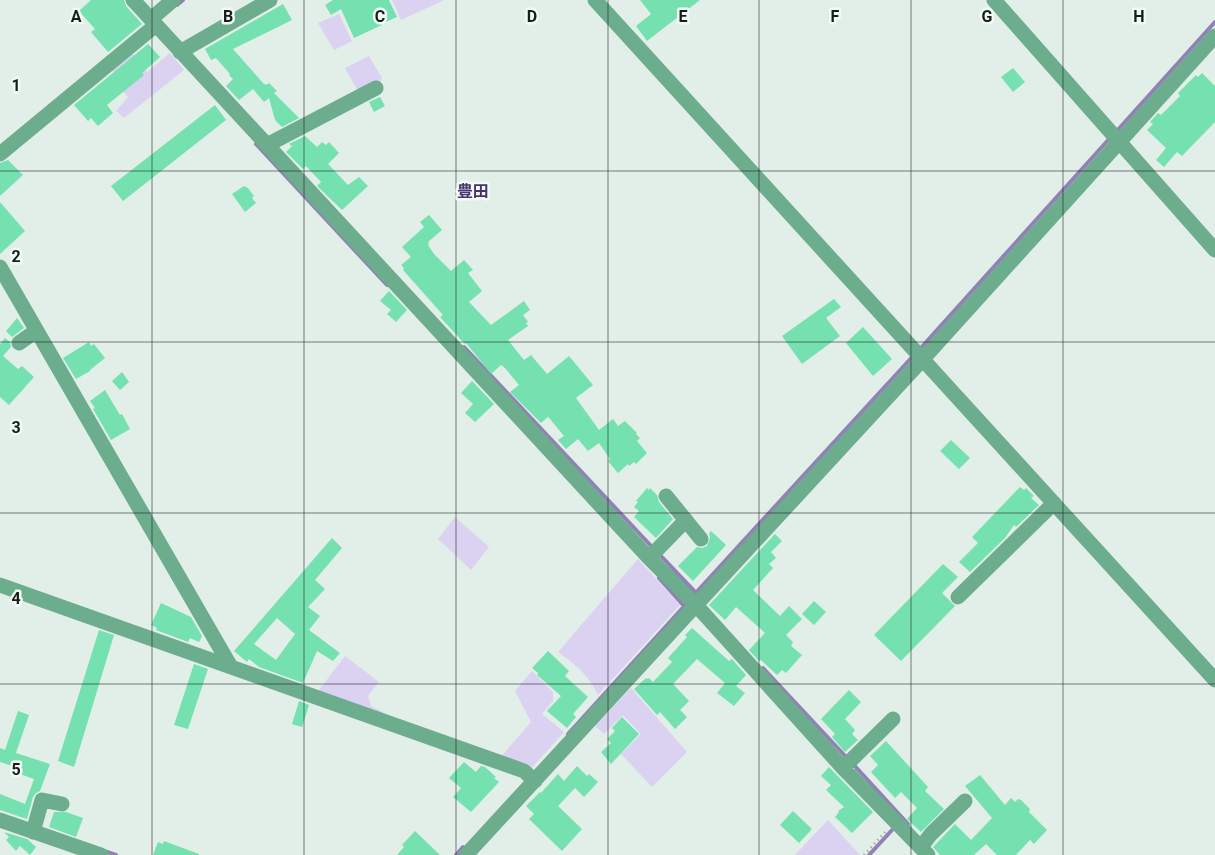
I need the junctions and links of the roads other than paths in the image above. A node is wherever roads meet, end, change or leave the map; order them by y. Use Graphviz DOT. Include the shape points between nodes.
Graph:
graph roads {
  1 [pos="133,0"];
  2 [pos="173,0"];
  3 [pos="270,0"];
  4 [pos="594,0"];
  5 [pos="994,0"];
  6 [pos="155,18"];
  7 [pos="1215,36"];
  8 [pos="184,49"];
  9 [pos="376,88"];
  10 [pos="1115,137"];
  11 [pos="271,144"];
  12 [pos="0,154"];
  13 [pos="1215,250"];
  14 [pos="0,267"];
  15 [pos="36,331"];
  16 [pos="19,343"];
  17 [pos="918,354"];
  18 [pos="666,496"];
  19 [pos="1054,503"];
  20 [pos="686,520"];
  21 [pos="702,538"];
  22 [pos="654,553"];
  23 [pos="0,585"];
  24 [pos="958,596"];
  25 [pos="693,602"];
  26 [pos="231,668"];
  27 [pos="1215,680"];
  28 [pos="893,720"];
  29 [pos="848,763"];
  30 [pos="531,777"];
  31 [pos="965,801"];
  32 [pos="62,804"];
  33 [pos="0,820"];
  34 [pos="34,829"];
  35 [pos="924,847"];
  36 [pos="101,855"];
  37 [pos="466,855"];
  1 -- 6 [label="street"];
  2 -- 6 [label="street"];
  3 -- 8 [label="street"];
  4 -- 17 [label="street"];
  5 -- 10 [label="street"];
  6 -- 8 [label="street"];
  6 -- 12 [label="street"];
  7 -- 10 [label="street"];
  8 -- 11 [label="street"];
  9 -- 11 [label="street"];
  10 -- 13 [label="street"];
  10 -- 17 [label="street"];
  11 -- 22 [label="street"];
  14 -- 15 [label="street"];
  15 -- 16 [label="street"];
  15 -- 26 [label="street"];
  17 -- 19 [label="street"];
  17 -- 25 [label="street"];
  18 -- 20 [label="street"];
  19 -- 24 [label="street"];
  19 -- 27 [label="street"];
  20 -- 21 [label="street"];
  20 -- 22 [label="street"];
  22 -- 25 [label="street"];
  23 -- 26 [label="street"];
  25 -- 29 [label="street"];
  25 -- 30 [label="street"];
  26 -- 30 [label="street"];
  28 -- 29 [label="street"];
  29 -- 35 [label="street" via="895,821"];
  30 -- 37 [label="street"];
  31 -- 35 [label="street"];
  32 -- 34 [label="street" via="42,800"];
  33 -- 34 [label="street"];
  34 -- 36 [label="street"];
}
